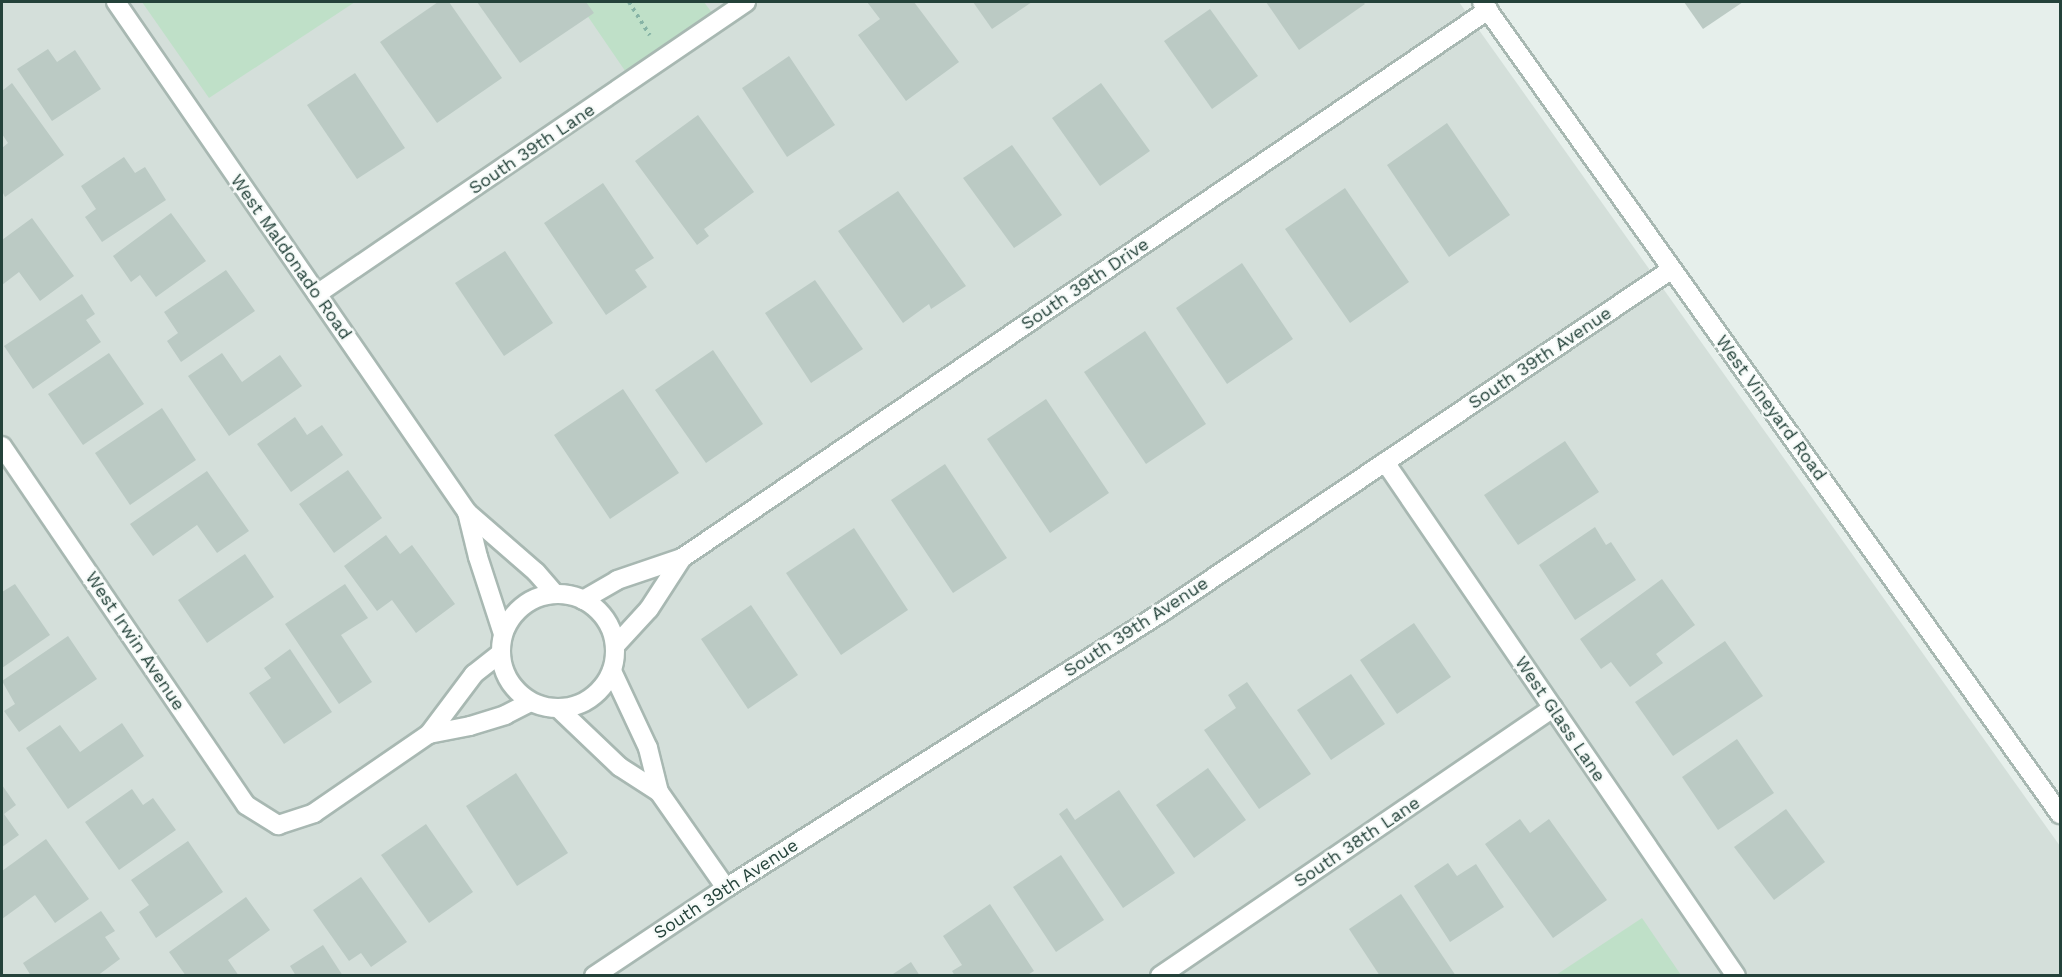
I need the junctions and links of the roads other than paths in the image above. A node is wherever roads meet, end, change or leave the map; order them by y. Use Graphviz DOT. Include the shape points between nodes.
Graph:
graph roads {
  1 [pos="116,2"];
  2 [pos="746,2"];
  3 [pos="1485,6"];
  4 [pos="1672,269"];
  5 [pos="317,294"];
  6 [pos="2,446"];
  7 [pos="1385,462"];
  8 [pos="467,512"];
  9 [pos="682,558"];
  10 [pos="555,594"];
  11 [pos="583,600"];
  12 [pos="503,634"];
  13 [pos="615,646"];
  14 [pos="500,654"];
  15 [pos="612,671"];
  16 [pos="530,702"];
  17 [pos="1553,708"];
  18 [pos="559,709"];
  19 [pos="429,734"];
  20 [pos="659,792"];
  21 [pos="2061,814"];
  22 [pos="726,888"];
  23 [pos="594,975"];
  24 [pos="1160,975"];
  25 [pos="1736,975"];
  1 -- 5 [label="street, West Maldonado Road"];
  2 -- 5 [label="street, South 39th Lane"];
  3 -- 4 [label="street, West Vineyard Road"];
  3 -- 9 [label="street, South 39th Drive"];
  4 -- 7 [label="street, South 39th Avenue"];
  4 -- 21 [label="street, West Vineyard Road"];
  5 -- 8 [label="street, West Maldonado Road"];
  6 -- 19 [label="street, West Irwin Avenue" via="246,805 278,825 314,813"];
  7 -- 17 [label="street, West Glass Lane"];
  7 -- 22 [label="street, South 39th Avenue" via="1164,611"];
  8 -- 10 [label="street, West Maldonado Road" via="536,572"];
  8 -- 12 [label="street, West Maldonado Road"];
  9 -- 11 [label="street, South 39th Drive" via="617,580"];
  9 -- 13 [label="street, South 39th Drive" via="650,609"];
  10 -- 11 [label="street"];
  10 -- 12 [label="street" via="538,597 523,606"];
  11 -- 13 [label="street" via="605,619"];
  12 -- 14 [label="street"];
  13 -- 15 [label="street"];
  14 -- 16 [label="street" via="505,673"];
  14 -- 19 [label="street" via="474,674"];
  15 -- 18 [label="street" via="592,698"];
  15 -- 20 [label="street" via="648,748"];
  16 -- 18 [label="street"];
  16 -- 19 [label="street" via="479,724"];
  17 -- 24 [label="street, South 38th Lane"];
  17 -- 25 [label="street, West Glass Lane"];
  18 -- 20 [label="street" via="620,767"];
  20 -- 22 [label="street"];
  22 -- 23 [label="street, South 39th Avenue"];
}
